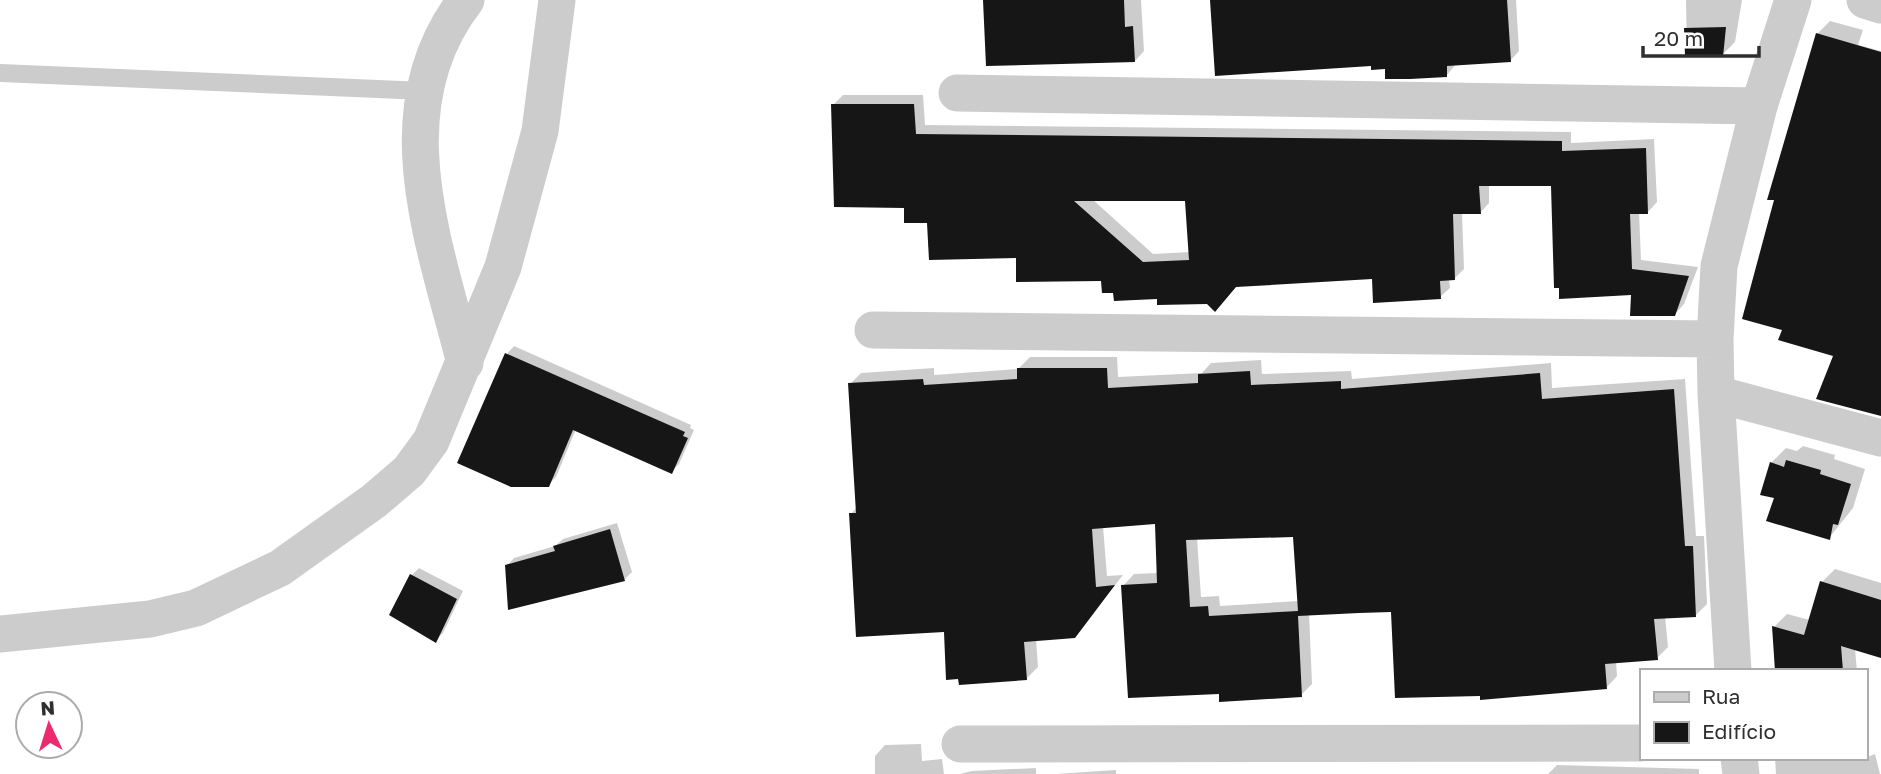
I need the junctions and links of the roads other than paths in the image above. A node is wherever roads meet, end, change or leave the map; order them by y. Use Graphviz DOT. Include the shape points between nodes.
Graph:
graph roads {
  1 [pos="466,0"];
  2 [pos="557,0"];
  3 [pos="1793,0"];
  4 [pos="1865,0"];
  5 [pos="1881,5"];
  6 [pos="0,73"];
  7 [pos="425,91"];
  8 [pos="957,93"];
  9 [pos="1759,106"];
  10 [pos="873,330"];
  11 [pos="1715,339"];
  12 [pos="465,363"];
  13 [pos="1716,394"];
  14 [pos="1881,438"];
  15 [pos="0,634"];
  16 [pos="1733,669"];
  17 [pos="1640,743"];
  18 [pos="960,744"];
  1 -- 7 [label="street" via="445,27"];
  2 -- 12 [label="street" via="540,131 503,267"];
  3 -- 9 [label="street"];
  4 -- 5 [label="street"];
  6 -- 7 [label="lane"];
  7 -- 12 [label="street" via="419,137 422,192"];
  8 -- 9 [label="street"];
  9 -- 11 [label="street" via="1719,266"];
  10 -- 11 [label="street"];
  11 -- 13 [label="street"];
  12 -- 15 [label="street" via="431,441 409,471 280,568 196,608 150,620"];
  13 -- 14 [label="street"];
  13 -- 16 [label="street"];
  17 -- 18 [label="street"];
}
